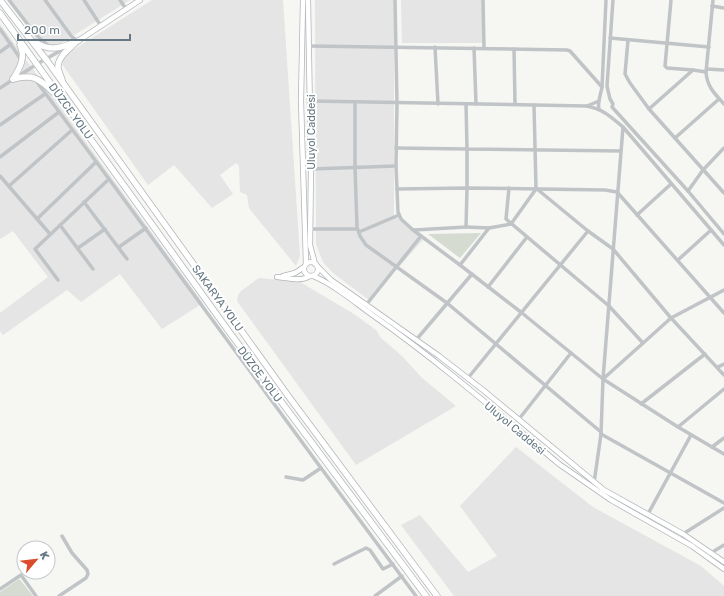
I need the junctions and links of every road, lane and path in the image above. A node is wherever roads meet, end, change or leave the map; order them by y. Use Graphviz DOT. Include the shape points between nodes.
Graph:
graph roads {
  1 [pos="0,0"];
  2 [pos="9,0"];
  3 [pos="45,0"];
  4 [pos="84,0"];
  5 [pos="120,0"];
  6 [pos="140,0"];
  7 [pos="303,0"];
  8 [pos="308,0"];
  9 [pos="395,0"];
  10 [pos="483,0"];
  11 [pos="606,0"];
  12 [pos="613,0"];
  13 [pos="671,0"];
  14 [pos="713,0"];
  15 [pos="712,6"];
  16 [pos="724,8"];
  17 [pos="126,9"];
  18 [pos="0,13"];
  19 [pos="8,24"];
  20 [pos="101,26"];
  21 [pos="0,28"];
  22 [pos="29,38"];
  23 [pos="610,38"];
  24 [pos="628,40"];
  25 [pos="78,41"];
  26 [pos="668,43"];
  27 [pos="11,44"];
  28 [pos="310,46"];
  29 [pos="396,47"];
  30 [pos="435,47"];
  31 [pos="709,47"];
  32 [pos="474,48"];
  33 [pos="484,48"];
  34 [pos="52,49"];
  35 [pos="514,49"];
  36 [pos="0,52"];
  37 [pos="46,60"];
  38 [pos="22,62"];
  39 [pos="37,64"];
  40 [pos="693,70"];
  41 [pos="724,70"];
  42 [pos="706,71"];
  43 [pos="33,77"];
  44 [pos="13,79"];
  45 [pos="63,84"];
  46 [pos="602,87"];
  47 [pos="0,88"];
  48 [pos="45,94"];
  49 [pos="610,99"];
  50 [pos="719,99"];
  51 [pos="600,100"];
  52 [pos="311,101"];
  53 [pos="355,102"];
  54 [pos="397,103"];
  55 [pos="65,104"];
  56 [pos="438,104"];
  57 [pos="466,104"];
  58 [pos="476,104"];
  59 [pos="515,104"];
  60 [pos="534,104"];
  61 [pos="724,104"];
  62 [pos="586,106"];
  63 [pos="612,107"];
  64 [pos="599,109"];
  65 [pos="649,109"];
  66 [pos="59,112"];
  67 [pos="606,112"];
  68 [pos="0,125"];
  69 [pos="623,127"];
  70 [pos="72,130"];
  71 [pos="675,138"];
  72 [pos="396,148"];
  73 [pos="724,148"];
  74 [pos="467,149"];
  75 [pos="535,150"];
  76 [pos="620,151"];
  77 [pos="0,157"];
  78 [pos="96,162"];
  79 [pos="396,166"];
  80 [pos="355,167"];
  81 [pos="311,169"];
  82 [pos="703,170"];
  83 [pos="0,176"];
  84 [pos="109,179"];
  85 [pos="671,184"];
  86 [pos="9,186"];
  87 [pos="467,188"];
  88 [pos="509,188"];
  89 [pos="397,189"];
  90 [pos="536,189"];
  91 [pos="688,191"];
  92 [pos="617,192"];
  93 [pos="724,193"];
  94 [pos="84,202"];
  95 [pos="399,215"];
  96 [pos="637,215"];
  97 [pos="37,219"];
  98 [pos="511,224"];
  99 [pos="60,225"];
  100 [pos="466,227"];
  101 [pos="146,228"];
  102 [pos="489,228"];
  103 [pos="105,229"];
  104 [pos="310,229"];
  105 [pos="358,230"];
  106 [pos="413,230"];
  107 [pos="711,230"];
  108 [pos="588,231"];
  109 [pos="50,234"];
  110 [pos="724,234"];
  111 [pos="421,236"];
  112 [pos="527,237"];
  113 [pos="724,245"];
  114 [pos="119,247"];
  115 [pos="78,248"];
  116 [pos="613,249"];
  117 [pos="127,259"];
  118 [pos="678,260"];
  119 [pos="305,265"];
  120 [pos="460,265"];
  121 [pos="559,265"];
  122 [pos="316,266"];
  123 [pos="396,267"];
  124 [pos="93,269"];
  125 [pos="472,274"];
  126 [pos="312,276"];
  127 [pos="58,280"];
  128 [pos="488,286"];
  129 [pos="724,290"];
  130 [pos="710,298"];
  131 [pos="447,303"];
  132 [pos="366,305"];
  133 [pos="609,306"];
  134 [pos="522,313"];
  135 [pos="724,313"];
  136 [pos="671,318"];
  137 [pos="416,340"];
  138 [pos="643,343"];
  139 [pos="497,345"];
  140 [pos="571,353"];
  141 [pos="705,354"];
  142 [pos="724,364"];
  143 [pos="718,367"];
  144 [pos="724,375"];
  145 [pos="468,378"];
  146 [pos="603,379"];
  147 [pos="545,386"];
  148 [pos="724,389"];
  149 [pos="641,404"];
  150 [pos="519,419"];
  151 [pos="678,427"];
  152 [pos="601,433"];
  153 [pos="692,435"];
  154 [pos="724,438"];
  155 [pos="712,447"];
  156 [pos="724,454"];
  157 [pos="321,468"];
  158 [pos="670,473"];
  159 [pos="286,476"];
  160 [pos="594,482"];
  161 [pos="598,490"];
  162 [pos="724,503"];
  163 [pos="724,508"];
  164 [pos="648,514"];
  165 [pos="683,534"];
  166 [pos="62,536"];
  167 [pos="724,545"];
  168 [pos="720,548"];
  169 [pos="724,551"];
  170 [pos="711,553"];
  171 [pos="706,556"];
  172 [pos="724,562"];
  173 [pos="334,564"];
  174 [pos="393,564"];
  175 [pos="724,569"];
  176 [pos="402,576"];
  177 [pos="0,589"];
  178 [pos="36,596"];
  179 [pos="59,596"];
  180 [pos="375,596"];
  181 [pos="416,596"];
  182 [pos="426,596"];
  183 [pos="437,596"];
  1 -- 22 [label="highway, SAKARYA YOLU"];
  2 -- 34 [label="street" via="36,35"];
  3 -- 25 [label="street" via="72,37"];
  4 -- 20 [label="street"];
  5 -- 17 [label="street"];
  6 -- 17 [label="main road"];
  7 -- 119 [label="main road, Uluyol Caddesi"];
  8 -- 28 [label="main road, Uluyol Caddesi"];
  9 -- 29 [label="street"];
  10 -- 33 [label="street"];
  11 -- 46 [label="street"];
  12 -- 23 [label="street"];
  13 -- 26 [label="street"];
  14 -- 15 [label="street"];
  15 -- 16 [label="street"];
  15 -- 31 [label="street"];
  17 -- 20 [label="main road"];
  18 -- 19 [label="highway, DÜZCE YOLU"];
  19 -- 38 [label="highway" via="23,51"];
  19 -- 39 [label="highway, DÜZCE YOLU"];
  20 -- 25 [label="main road"];
  21 -- 27 [label="street"];
  22 -- 34 [label="highway" via="42,47"];
  22 -- 37 [label="highway, SAKARYA YOLU"];
  23 -- 24 [label="street"];
  23 -- 49 [label="street" via="607,86"];
  24 -- 26 [label="street"];
  24 -- 65 [label="street" via="625,74"];
  25 -- 34 [label="highway"];
  25 -- 37 [label="street"];
  25 -- 45 [label="highway" via="60,59 58,67"];
  26 -- 31 [label="street"];
  26 -- 40 [label="street" via="665,66"];
  27 -- 36 [label="street"];
  27 -- 38 [label="street"];
  28 -- 29 [label="street"];
  28 -- 52 [label="main road, Uluyol Caddesi"];
  29 -- 30 [label="street"];
  29 -- 54 [label="street"];
  30 -- 32 [label="street"];
  30 -- 56 [label="street"];
  31 -- 42 [label="street"];
  32 -- 33 [label="street"];
  32 -- 58 [label="street"];
  33 -- 35 [label="street"];
  35 -- 46 [label="street" via="570,51"];
  35 -- 59 [label="street"];
  37 -- 39 [label="street"];
  37 -- 45 [label="highway, SAKARYA YOLU"];
  38 -- 44 [label="highway"];
  39 -- 44 [label="street"];
  39 -- 55 [label="highway, DÜZCE YOLU"];
  40 -- 42 [label="street"];
  40 -- 65 [label="street"];
  41 -- 42 [label="street"];
  42 -- 50 [label="street" via="707,82"];
  43 -- 44 [label="highway"];
  43 -- 48 [label="street"];
  43 -- 55 [label="highway" via="47,86"];
  44 -- 47 [label="street"];
  45 -- 183 [label="highway, SAKARYA YOLU" via="284,391"];
  46 -- 51 [label="street"];
  48 -- 66 [label="street"];
  48 -- 68 [label="street"];
  49 -- 51 [label="street" via="604,97"];
  49 -- 63 [label="street"];
  50 -- 61 [label="street"];
  50 -- 71 [label="street"];
  51 -- 62 [label="street"];
  51 -- 64 [label="street"];
  52 -- 53 [label="street"];
  52 -- 81 [label="main road, Uluyol Caddesi"];
  53 -- 54 [label="street"];
  53 -- 80 [label="street"];
  54 -- 56 [label="street"];
  54 -- 72 [label="street"];
  55 -- 182 [label="highway, DÜZCE YOLU" via="230,333"];
  56 -- 57 [label="street"];
  57 -- 58 [label="street"];
  57 -- 74 [label="street"];
  58 -- 59 [label="street"];
  59 -- 60 [label="street"];
  60 -- 62 [label="street"];
  60 -- 75 [label="street"];
  62 -- 64 [label="street"];
  63 -- 67 [label="street"];
  63 -- 91 [label="street"];
  64 -- 67 [label="street"];
  65 -- 71 [label="street"];
  66 -- 70 [label="street"];
  66 -- 77 [label="street"];
  67 -- 69 [label="street"];
  69 -- 76 [label="street"];
  69 -- 85 [label="street"];
  70 -- 78 [label="street"];
  70 -- 86 [label="street"];
  71 -- 82 [label="street"];
  72 -- 74 [label="street"];
  72 -- 79 [label="street"];
  73 -- 82 [label="street"];
  74 -- 75 [label="street"];
  74 -- 87 [label="street"];
  75 -- 76 [label="street"];
  75 -- 90 [label="street"];
  76 -- 92 [label="street"];
  78 -- 84 [label="street"];
  78 -- 97 [label="street"];
  79 -- 80 [label="street"];
  79 -- 89 [label="street"];
  80 -- 81 [label="street"];
  80 -- 105 [label="street"];
  81 -- 104 [label="main road, Uluyol Caddesi"];
  82 -- 91 [label="street"];
  82 -- 93 [label="street"];
  83 -- 86 [label="street"];
  84 -- 94 [label="street"];
  84 -- 101 [label="street"];
  85 -- 96 [label="street"];
  85 -- 107 [label="street"];
  86 -- 97 [label="street"];
  87 -- 88 [label="street"];
  87 -- 89 [label="street"];
  87 -- 100 [label="street"];
  88 -- 90 [label="street"];
  88 -- 98 [label="street" via="506,219"];
  89 -- 95 [label="street"];
  90 -- 92 [label="street"];
  90 -- 98 [label="street"];
  90 -- 108 [label="street"];
  91 -- 110 [label="street"];
  92 -- 96 [label="street"];
  92 -- 116 [label="street"];
  94 -- 99 [label="street"];
  94 -- 103 [label="street"];
  95 -- 105 [label="street"];
  95 -- 106 [label="street"];
  96 -- 118 [label="street"];
  97 -- 109 [label="street"];
  98 -- 102 [label="street"];
  98 -- 112 [label="street"];
  99 -- 109 [label="street"];
  99 -- 115 [label="street"];
  100 -- 102 [label="street"];
  100 -- 106 [label="street"];
  101 -- 114 [label="street"];
  101 -- 157 [label="street"];
  102 -- 120 [label="street"];
  103 -- 114 [label="street"];
  103 -- 115 [label="street"];
  104 -- 105 [label="street"];
  104 -- 122 [label="main road, Uluyol Caddesi" via="310,245"];
  105 -- 123 [label="street" via="366,244"];
  106 -- 111 [label="street"];
  107 -- 113 [label="street"];
  107 -- 118 [label="street"];
  108 -- 116 [label="street"];
  108 -- 121 [label="street"];
  109 -- 127 [label="street" via="35,249"];
  111 -- 120 [label="street"];
  111 -- 123 [label="street"];
  112 -- 121 [label="street"];
  112 -- 128 [label="street"];
  114 -- 117 [label="street"];
  115 -- 124 [label="street"];
  116 -- 133 [label="street"];
  116 -- 136 [label="street"];
  118 -- 130 [label="street"];
  119 -- 122 [label="main road" via="310,262"];
  119 -- 126 [label="main road" via="305,273"];
  119 -- 126 [label="main road" via="295,273 277,277 302,279"];
  120 -- 125 [label="street"];
  121 -- 133 [label="street"];
  121 -- 134 [label="street"];
  122 -- 126 [label="main road" via="317,272"];
  122 -- 132 [label="main road, Uluyol Caddesi"];
  123 -- 131 [label="street"];
  123 -- 132 [label="street"];
  125 -- 128 [label="street"];
  125 -- 131 [label="street"];
  126 -- 161 [label="main road, Uluyol Caddesi" via="329,284 417,347 559,464"];
  128 -- 134 [label="street"];
  129 -- 130 [label="street"];
  130 -- 135 [label="street"];
  130 -- 136 [label="street"];
  131 -- 137 [label="street"];
  131 -- 139 [label="street"];
  132 -- 137 [label="main road, Uluyol Caddesi"];
  133 -- 138 [label="street"];
  133 -- 146 [label="street"];
  134 -- 139 [label="street"];
  134 -- 140 [label="street"];
  136 -- 138 [label="street"];
  136 -- 141 [label="street"];
  137 -- 145 [label="main road, Uluyol Caddesi"];
  138 -- 146 [label="street"];
  139 -- 145 [label="street"];
  139 -- 147 [label="street"];
  140 -- 146 [label="street"];
  140 -- 147 [label="street"];
  141 -- 143 [label="street"];
  141 -- 149 [label="street"];
  142 -- 143 [label="street"];
  143 -- 144 [label="street"];
  145 -- 150 [label="main road, Uluyol Caddesi"];
  146 -- 149 [label="street"];
  146 -- 152 [label="street"];
  147 -- 150 [label="street"];
  147 -- 152 [label="street"];
  148 -- 151 [label="street"];
  149 -- 151 [label="street"];
  150 -- 160 [label="main road, Uluyol Caddesi"];
  151 -- 153 [label="street"];
  152 -- 158 [label="street"];
  152 -- 160 [label="street"];
  153 -- 155 [label="street"];
  153 -- 158 [label="street"];
  154 -- 155 [label="street"];
  155 -- 156 [label="street"];
  157 -- 159 [label="street" via="303,480"];
  157 -- 174 [label="street"];
  158 -- 162 [label="street"];
  158 -- 164 [label="street"];
  160 -- 161 [label="street"];
  160 -- 164 [label="main road, Uluyol Caddesi"];
  161 -- 171 [label="main road, Uluyol Caddesi"];
  163 -- 165 [label="street"];
  164 -- 165 [label="main road, Uluyol Caddesi"];
  165 -- 170 [label="main road, Uluyol Caddesi"];
  166 -- 179 [label="street" via="88,574"];
  167 -- 168 [label="street"];
  168 -- 169 [label="street"];
  168 -- 170 [label="street"];
  170 -- 171 [label="street"];
  170 -- 172 [label="main road, Uluyol Caddesi"];
  171 -- 175 [label="main road, Uluyol Caddesi"];
  173 -- 174 [label="street" via="366,548 384,569"];
  174 -- 176 [label="street"];
  176 -- 180 [label="street"];
  176 -- 181 [label="street"];
  177 -- 178 [label="street" via="21,575"];
}
